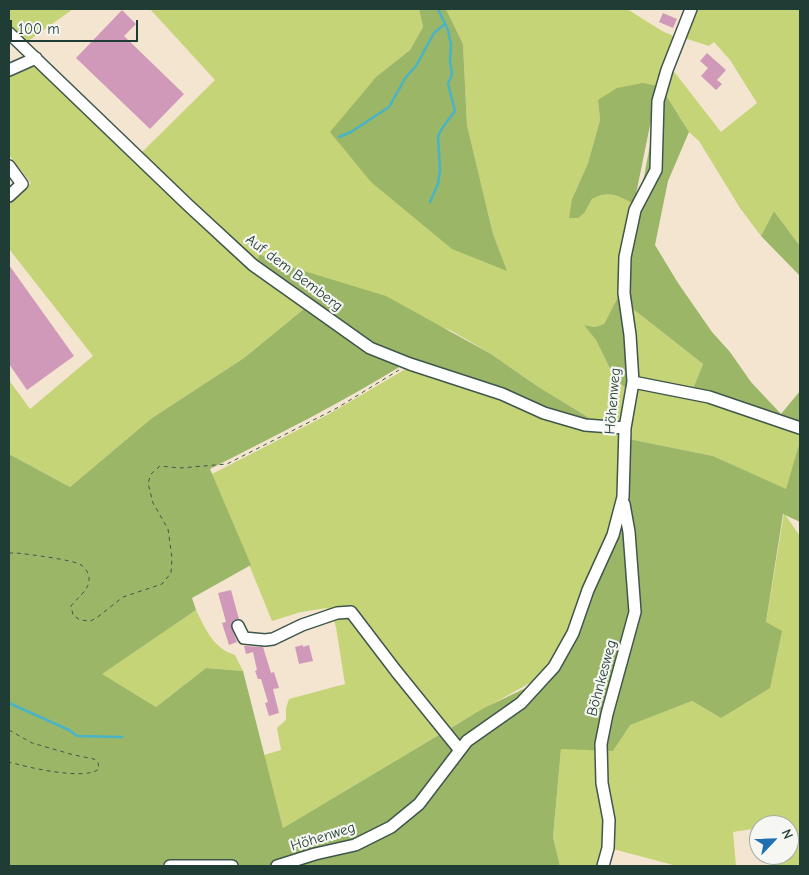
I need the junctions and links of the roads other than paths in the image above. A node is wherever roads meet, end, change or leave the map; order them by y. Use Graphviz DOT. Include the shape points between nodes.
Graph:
graph roads {
  1 [pos="691,9"];
  2 [pos="9,33"];
  3 [pos="36,58"];
  4 [pos="9,70"];
  5 [pos="9,166"];
  6 [pos="9,196"];
  7 [pos="633,382"];
  8 [pos="625,428"];
  9 [pos="800,428"];
  10 [pos="623,497"];
  11 [pos="238,626"];
  12 [pos="460,749"];
  13 [pos="170,866"];
  14 [pos="232,866"];
  15 [pos="277,866"];
  16 [pos="603,866"];
  1 -- 7 [label="street, Höhenweg" via="658,101 656,170 635,210 625,257 624,293"];
  2 -- 3 [label="street, Auf dem Bemberg"];
  3 -- 4 [label="street"];
  3 -- 8 [label="street, Auf dem Bemberg" via="253,265 370,348 502,394 544,413 585,425"];
  5 -- 6 [label="street" via="22,184"];
  7 -- 8 [label="street, Höhenweg"];
  7 -- 9 [label="street" via="709,397"];
  8 -- 10 [label="street, Höhenweg"];
  10 -- 12 [label="street, Höhenweg" via="613,535 591,581 573,633 554,667 521,703"];
  10 -- 16 [label="street, Böhnkesweg" via="635,612 601,744 609,820 608,848"];
  11 -- 12 [label="street" via="244,638 266,640 329,616 351,612"];
  12 -- 15 [label="street, Höhenweg" via="419,804 391,827 355,845"];
  13 -- 14 [label="street"];
}
